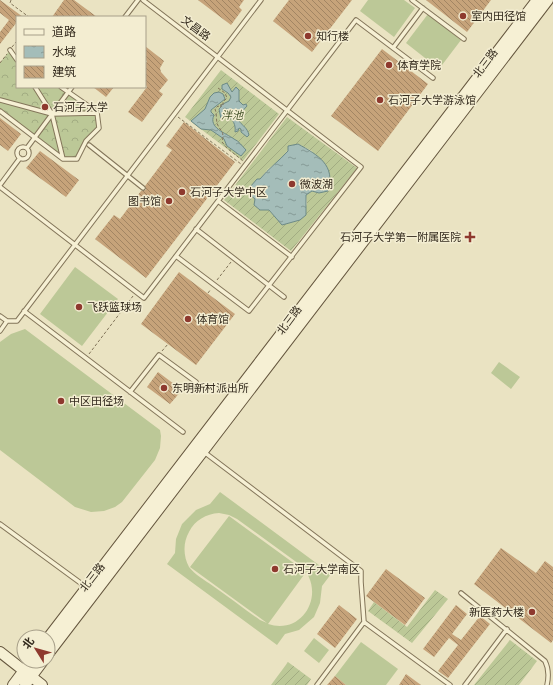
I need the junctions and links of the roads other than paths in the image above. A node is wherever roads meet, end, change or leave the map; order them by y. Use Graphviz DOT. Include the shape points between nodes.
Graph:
graph roads {
  1 [pos="138,0"];
  2 [pos="143,0"];
  3 [pos="261,0"];
  4 [pos="412,0"];
  5 [pos="537,0"];
  6 [pos="548,0"];
  7 [pos="423,8"];
  8 [pos="126,16"];
  9 [pos="464,39"];
  10 [pos="393,48"];
  11 [pos="16,54"];
  12 [pos="218,57"];
  13 [pos="16,59"];
  14 [pos="434,78"];
  15 [pos="35,88"];
  16 [pos="63,88"];
  17 [pos="71,88"];
  18 [pos="68,92"];
  19 [pos="0,100"];
  20 [pos="0,111"];
  21 [pos="287,111"];
  22 [pos="97,112"];
  23 [pos="52,114"];
  24 [pos="35,137"];
  25 [pos="89,145"];
  26 [pos="27,148"];
  27 [pos="20,158"];
  28 [pos="63,158"];
  29 [pos="128,175"];
  30 [pos="0,186"];
  31 [pos="143,188"];
  32 [pos="218,201"];
  33 [pos="196,229"];
  34 [pos="75,244"];
  35 [pos="176,256"];
  36 [pos="292,257"];
  37 [pos="269,285"];
  38 [pos="284,297"];
  39 [pos="24,311"];
  40 [pos="0,316"];
  41 [pos="7,321"];
  42 [pos="0,331"];
  43 [pos="196,382"];
  44 [pos="130,392"];
  45 [pos="183,432"];
  46 [pos="204,452"];
  47 [pos="0,524"];
  48 [pos="86,587"];
  49 [pos="461,593"];
  50 [pos="364,622"];
  51 [pos="55,629"];
  52 [pos="507,629"];
  53 [pos="56,644"];
  54 [pos="0,652"];
  55 [pos="28,669"];
  56 [pos="32,669"];
  57 [pos="27,673"];
  58 [pos="13,685"];
  59 [pos="24,685"];
  60 [pos="42,685"];
  61 [pos="317,685"];
  62 [pos="450,685"];
  63 [pos="465,685"];
  64 [pos="547,685"];
  1 -- 8 [label="lane"];
  2 -- 12 [label="lane, 文昌路"];
  3 -- 12 [label="lane"];
  4 -- 7 [label="lane"];
  5 -- 48 [label="main road, 北三路"];
  6 -- 46 [label="main road, 北三路"];
  7 -- 9 [label="lane"];
  7 -- 10 [label="lane"];
  10 -- 14 [label="lane"];
  10 -- 21 [label="lane" via="356,20"];
  11 -- 13 [label="lane" via="10,50"];
  12 -- 21 [label="lane, 文昌路"];
  12 -- 29 [label="lane"];
  15 -- 23 [label="lane"];
  16 -- 18 [label="lane"];
  17 -- 18 [label="lane"];
  18 -- 22 [label="lane"];
  18 -- 23 [label="lane"];
  19 -- 23 [label="lane"];
  20 -- 24 [label="lane"];
  21 -- 32 [label="lane"];
  21 -- 36 [label="lane, 文昌路" via="361,167"];
  22 -- 23 [label="lane"];
  22 -- 28 [label="lane" via="99,128 86,141 77,159"];
  23 -- 24 [label="lane"];
  23 -- 28 [label="lane"];
  24 -- 26 [label="lane"];
  24 -- 28 [label="lane"];
  25 -- 29 [label="lane"];
  26 -- 27 [label="lane" via="28,156"];
  26 -- 27 [label="lane" via="18,150 17,155"];
  27 -- 30 [label="lane"];
  29 -- 31 [label="lane"];
  29 -- 34 [label="lane"];
  30 -- 34 [label="lane"];
  32 -- 33 [label="lane"];
  32 -- 36 [label="lane"];
  33 -- 35 [label="lane"];
  33 -- 37 [label="lane"];
  34 -- 35 [label="lane" via="144,298"];
  34 -- 39 [label="lane"];
  35 -- 37 [label="lane" via="249,311"];
  36 -- 37 [label="lane"];
  37 -- 38 [label="lane"];
  39 -- 41 [label="lane" via="17,321"];
  39 -- 44 [label="lane"];
  40 -- 41 [label="lane"];
  41 -- 42 [label="lane"];
  43 -- 44 [label="lane" via="159,355"];
  44 -- 45 [label="lane"];
  46 -- 50 [label="lane" via="362,571"];
  46 -- 53 [label="main road, 北三路"];
  47 -- 48 [label="lane"];
  48 -- 51 [label="main road, 北三路"];
  49 -- 52 [label="lane"];
  50 -- 61 [label="lane"];
  50 -- 62 [label="lane"];
  52 -- 63 [label="lane"];
  52 -- 64 [label="lane" via="545,660 548,667"];
  54 -- 57 [label="main road"];
  55 -- 57 [label="main road"];
  56 -- 57 [label="main road"];
  57 -- 58 [label="main road"];
  57 -- 59 [label="main road"];
  57 -- 60 [label="main road"];
}
